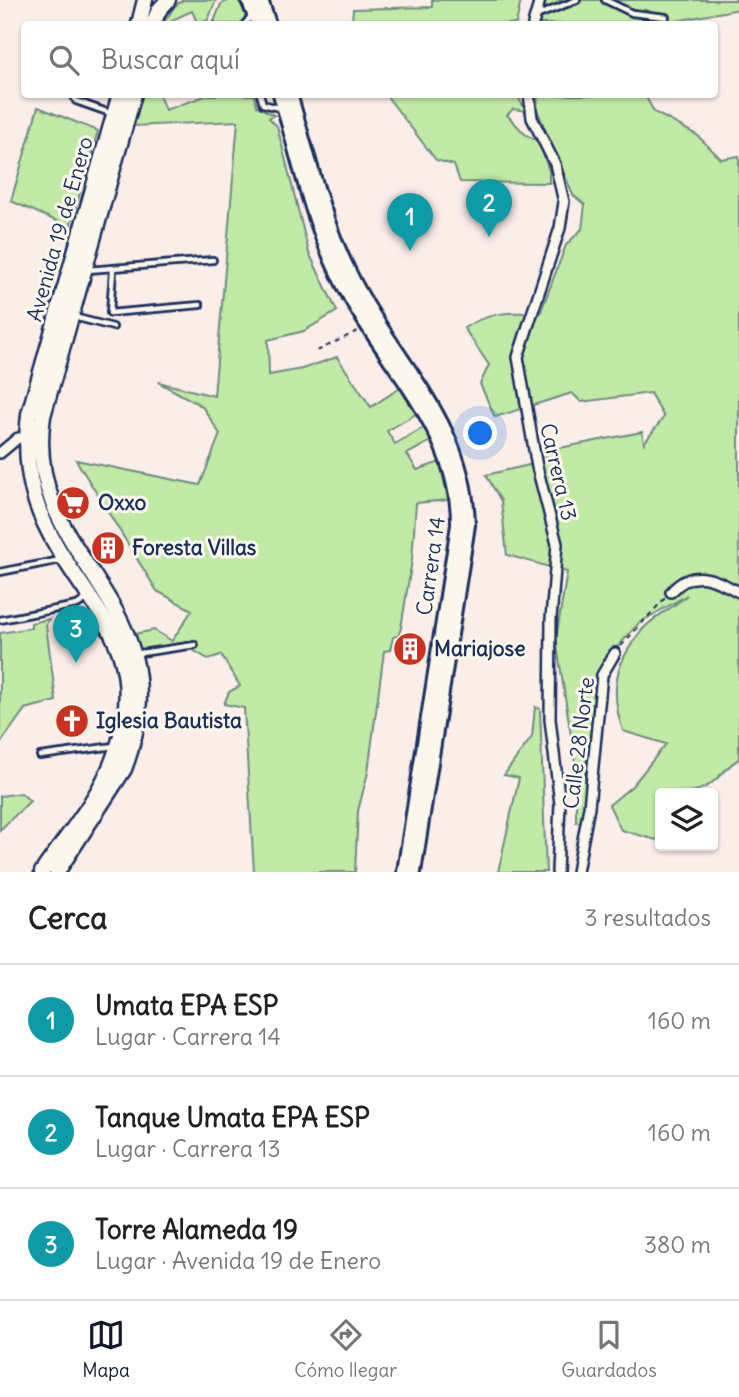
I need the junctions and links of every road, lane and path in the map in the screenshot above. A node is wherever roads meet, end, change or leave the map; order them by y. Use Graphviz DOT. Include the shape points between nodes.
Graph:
graph roads {
  1 [pos="145,0"];
  2 [pos="168,0"];
  3 [pos="248,0"];
  4 [pos="261,0"];
  5 [pos="540,0"];
  6 [pos="577,0"];
  7 [pos="605,0"];
  8 [pos="666,17"];
  9 [pos="257,19"];
  10 [pos="534,20"];
  11 [pos="140,21"];
  12 [pos="154,21"];
  13 [pos="268,21"];
  14 [pos="76,98"];
  15 [pos="119,98"];
  16 [pos="133,98"];
  17 [pos="261,98"];
  18 [pos="281,98"];
  19 [pos="291,98"];
  20 [pos="530,98"];
  21 [pos="284,109"];
  22 [pos="114,114"];
  23 [pos="213,260"];
  24 [pos="84,269"];
  25 [pos="113,270"];
  26 [pos="200,304"];
  27 [pos="70,316"];
  28 [pos="113,327"];
  29 [pos="368,327"];
  30 [pos="317,351"];
  31 [pos="34,439"];
  32 [pos="0,453"];
  33 [pos="66,557"];
  34 [pos="0,572"];
  35 [pos="673,590"];
  36 [pos="739,592"];
  37 [pos="91,595"];
  38 [pos="0,620"];
  39 [pos="195,645"];
  40 [pos="615,653"];
  41 [pos="128,655"];
  42 [pos="119,746"];
  43 [pos="40,756"];
  44 [pos="42,872"];
  45 [pos="57,872"];
  46 [pos="404,872"];
  47 [pos="414,872"];
  48 [pos="557,872"];
  49 [pos="578,872"];
  1 -- 11 [label="main road"];
  2 -- 12 [label="main road"];
  3 -- 9 [label="main road"];
  4 -- 13 [label="main road"];
  5 -- 10 [label="street"];
  6 -- 10 [label="lane"];
  7 -- 8 [label="lane" via="632,13"];
  14 -- 22 [label="lane"];
  15 -- 22 [label="main road, Avenida 19 de Enero"];
  16 -- 24 [label="main road, Avenida 19 de Enero"];
  17 -- 21 [label="lane" via="263,104"];
  18 -- 21 [label="main road, Carrera 14"];
  19 -- 47 [label="main road, Carrera 14" via="340,253 362,298 440,416 458,459 468,502"];
  20 -- 48 [label="street, Carrera 13" via="532,118 558,173 564,202 560,228 518,357 537,467 557,544 550,719 560,804"];
  21 -- 29 [label="main road, Carrera 14" via="321,235 347,294"];
  22 -- 31 [label="main road, Avenida 19 de Enero" via="29,414"];
  23 -- 25 [label="lane"];
  24 -- 25 [label="lane"];
  24 -- 27 [label="main road, Avenida 19 de Enero"];
  25 -- 26 [label="lane" via="110,313"];
  27 -- 28 [label="lane"];
  27 -- 31 [label="main road, Avenida 19 de Enero"];
  29 -- 30 [label="path"];
  29 -- 46 [label="main road, Carrera 14" via="431,422 449,463 458,503"];
  31 -- 32 [label="street" via="10,443"];
  31 -- 33 [label="main road, Avenida 19 de Enero" via="28,465 36,503"];
  31 -- 41 [label="main road, Avenida 19 de Enero" via="54,510 118,611"];
  33 -- 34 [label="lane"];
  33 -- 37 [label="main road, Avenida 19 de Enero"];
  35 -- 36 [label="street" via="697,576 710,577"];
  35 -- 40 [label="path, Calle 28 Norte"];
  37 -- 38 [label="lane" via="77,605"];
  37 -- 41 [label="main road, Avenida 19 de Enero"];
  39 -- 41 [label="lane"];
  40 -- 49 [label="street, Calle 28 Norte" via="602,675"];
  41 -- 42 [label="main road, Avenida 19 de Enero"];
  41 -- 45 [label="main road, Avenida 19 de Enero" via="140,701 131,751 114,788"];
  42 -- 43 [label="lane"];
  42 -- 44 [label="main road, Avenida 19 de Enero" via="104,781"];
}
